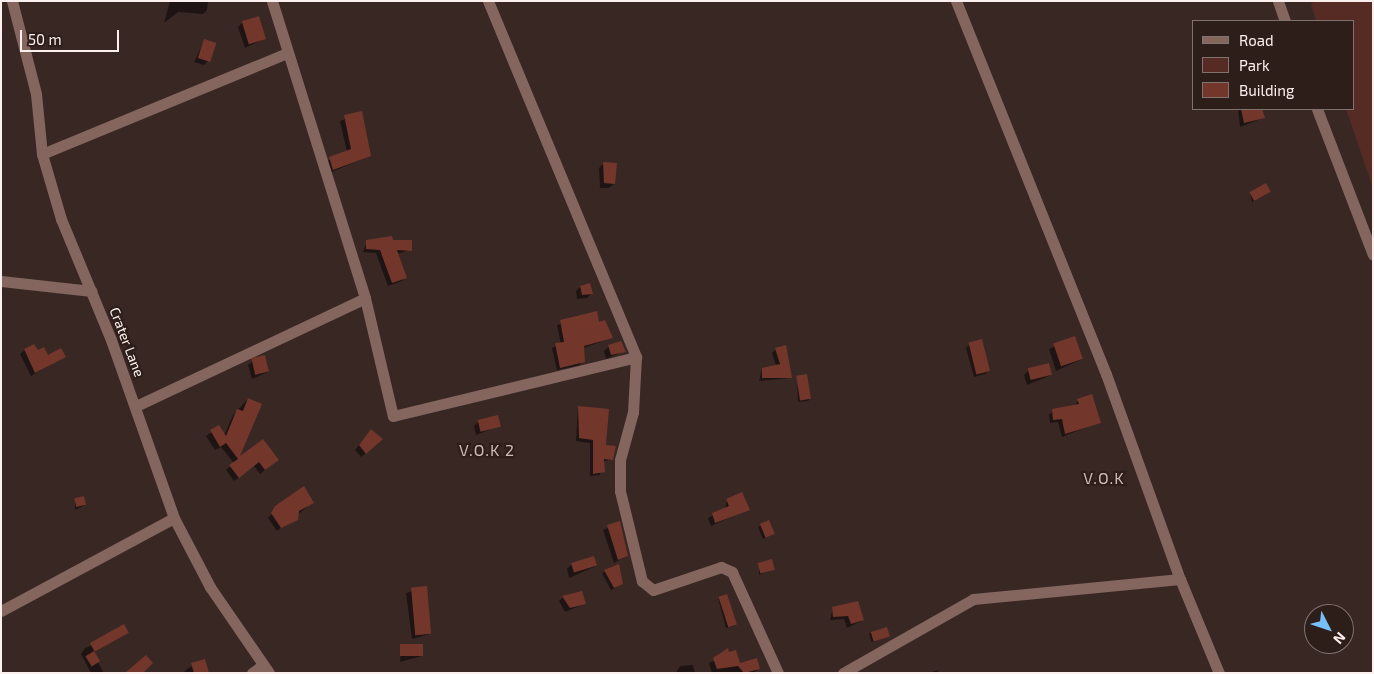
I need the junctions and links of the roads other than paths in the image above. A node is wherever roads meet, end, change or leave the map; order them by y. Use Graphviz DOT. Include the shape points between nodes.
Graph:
graph roads {
  1 [pos="12,1"];
  2 [pos="272,1"];
  3 [pos="488,1"];
  4 [pos="956,1"];
  5 [pos="1278,1"];
  6 [pos="1285,20"];
  7 [pos="287,53"];
  8 [pos="1317,110"];
  9 [pos="42,154"];
  10 [pos="1373,255"];
  11 [pos="1,280"];
  12 [pos="91,291"];
  13 [pos="365,298"];
  14 [pos="636,357"];
  15 [pos="136,406"];
  16 [pos="174,518"];
  17 [pos="1180,579"];
  18 [pos="1,611"];
  19 [pos="266,669"];
  20 [pos="252,673"];
  21 [pos="778,673"];
  22 [pos="843,673"];
  23 [pos="1219,673"];
  1 -- 9 [label="street, Crater Lane" via="36,94"];
  2 -- 7 [label="street"];
  3 -- 14 [label="street"];
  4 -- 17 [label="street" via="1106,374"];
  5 -- 6 [label="street"];
  7 -- 9 [label="street"];
  7 -- 13 [label="street"];
  8 -- 10 [label="street"];
  9 -- 12 [label="street, Crater Lane" via="61,219"];
  11 -- 12 [label="street"];
  12 -- 15 [label="street, Crater Lane"];
  13 -- 14 [label="street" via="393,416"];
  13 -- 15 [label="street"];
  14 -- 21 [label="street" via="633,412 620,460 620,491 642,581 653,590 721,567 732,572"];
  15 -- 16 [label="street, Crater Lane"];
  16 -- 18 [label="street"];
  16 -- 19 [label="street, Crater Lane" via="210,587"];
  17 -- 22 [label="street" via="973,600"];
  17 -- 23 [label="street"];
  19 -- 20 [label="street"];
}
